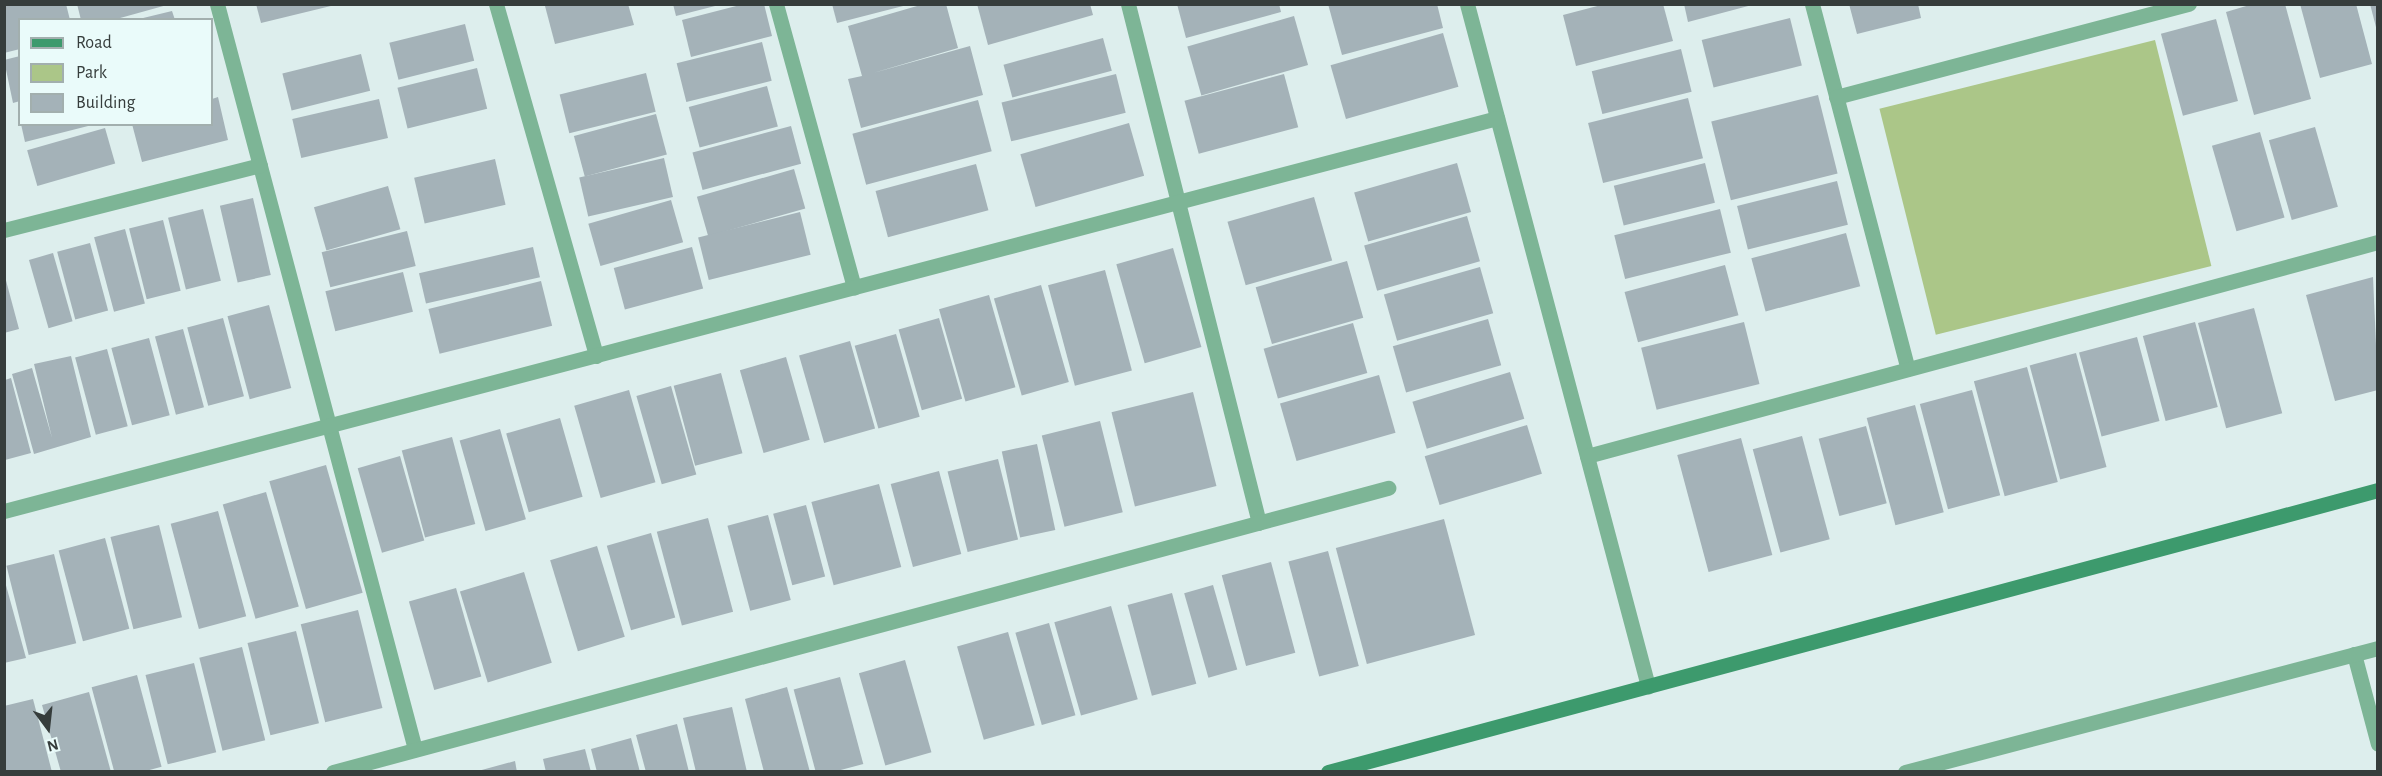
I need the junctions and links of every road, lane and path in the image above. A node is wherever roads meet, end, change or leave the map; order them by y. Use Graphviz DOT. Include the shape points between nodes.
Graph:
graph roads {
  1 [pos="217,4"];
  2 [pos="496,4"];
  3 [pos="777,4"];
  4 [pos="1128,4"];
  5 [pos="1467,4"];
  6 [pos="1812,4"];
  7 [pos="2189,4"];
  8 [pos="1836,97"];
  9 [pos="1497,118"];
  10 [pos="260,165"];
  11 [pos="1178,202"];
  12 [pos="4,230"];
  13 [pos="2378,242"];
  14 [pos="854,287"];
  15 [pos="596,356"];
  16 [pos="1908,369"];
  17 [pos="329,426"];
  18 [pos="1587,456"];
  19 [pos="1388,488"];
  20 [pos="2378,490"];
  21 [pos="4,511"];
  22 [pos="1259,523"];
  23 [pos="2378,648"];
  24 [pos="2354,654"];
  25 [pos="1648,686"];
  26 [pos="2378,744"];
  27 [pos="415,748"];
  28 [pos="333,771"];
  29 [pos="1328,771"];
  30 [pos="1905,771"];
  1 -- 10 [label="street"];
  2 -- 15 [label="street"];
  3 -- 14 [label="street"];
  4 -- 11 [label="street"];
  5 -- 9 [label="street"];
  6 -- 8 [label="street"];
  7 -- 8 [label="street"];
  8 -- 16 [label="street"];
  9 -- 11 [label="street"];
  9 -- 18 [label="street"];
  10 -- 12 [label="street"];
  10 -- 17 [label="street"];
  11 -- 14 [label="street"];
  11 -- 22 [label="street"];
  13 -- 16 [label="street"];
  14 -- 15 [label="street"];
  15 -- 17 [label="street"];
  16 -- 18 [label="street"];
  17 -- 21 [label="street"];
  17 -- 27 [label="street"];
  18 -- 25 [label="street"];
  19 -- 22 [label="street"];
  20 -- 25 [label="street"];
  22 -- 27 [label="street"];
  23 -- 24 [label="street"];
  24 -- 26 [label="street"];
  24 -- 30 [label="street"];
  25 -- 29 [label="street"];
  27 -- 28 [label="street"];
}
